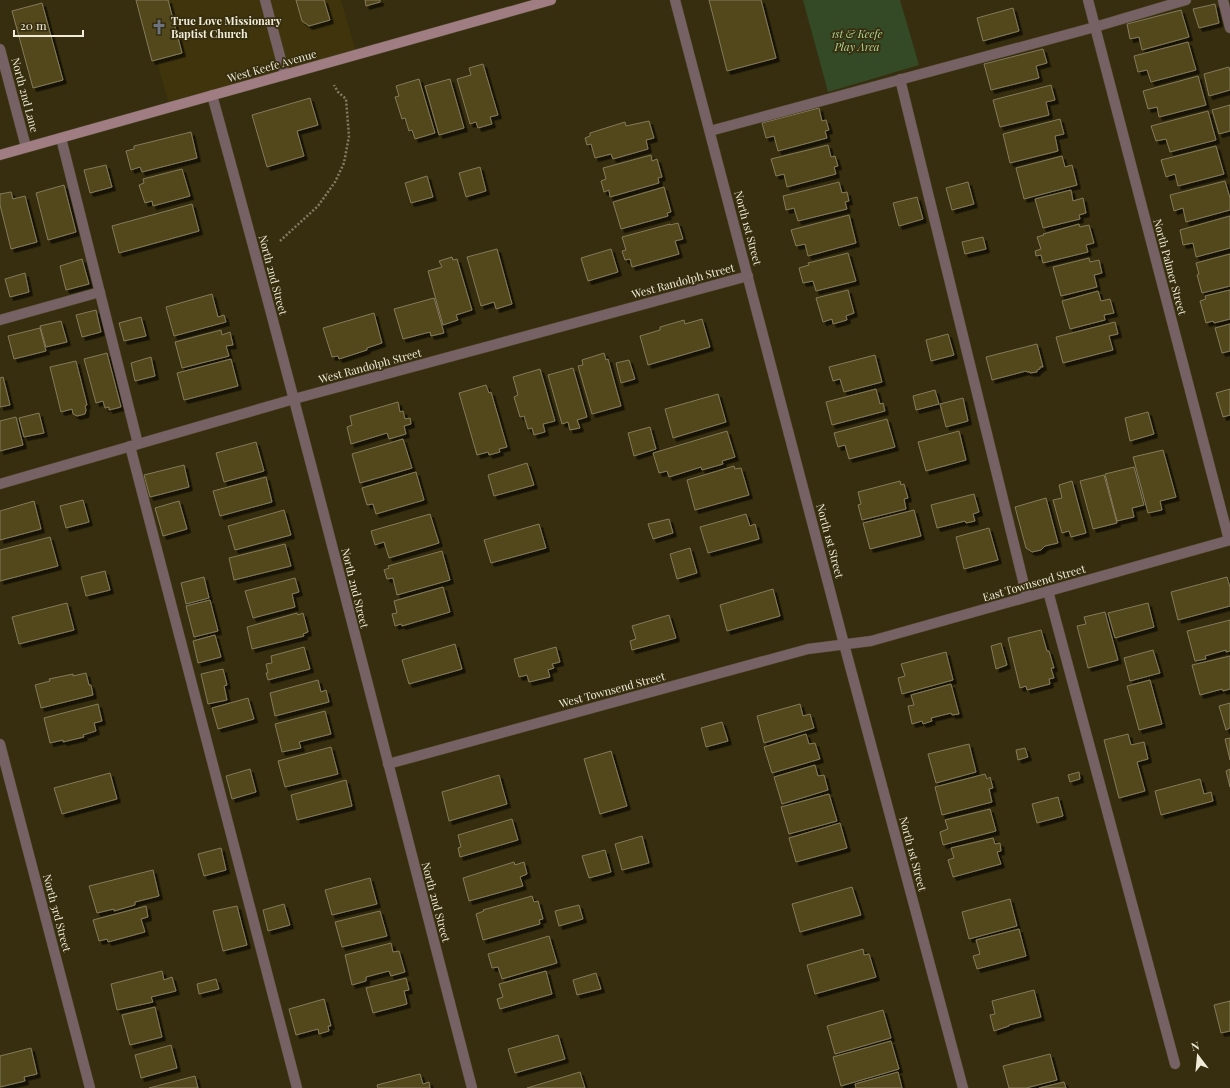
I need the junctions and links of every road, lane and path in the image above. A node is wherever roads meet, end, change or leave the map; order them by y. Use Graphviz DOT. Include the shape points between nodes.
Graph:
graph roads {
  1 [pos="265,0"];
  2 [pos="551,0"];
  3 [pos="675,0"];
  4 [pos="1088,0"];
  5 [pos="1186,0"];
  6 [pos="1223,0"];
  7 [pos="1095,27"];
  8 [pos="1230,28"];
  9 [pos="0,49"];
  10 [pos="285,75"];
  11 [pos="900,79"];
  12 [pos="334,85"];
  13 [pos="212,95"];
  14 [pos="710,131"];
  15 [pos="61,138"];
  16 [pos="26,148"];
  17 [pos="0,155"];
  18 [pos="280,241"];
  19 [pos="748,276"];
  20 [pos="100,292"];
  21 [pos="0,320"];
  22 [pos="294,399"];
  23 [pos="134,445"];
  24 [pos="0,484"];
  25 [pos="1230,540"];
  26 [pos="1048,591"];
  27 [pos="1027,597"];
  28 [pos="844,644"];
  29 [pos="0,744"];
  30 [pos="388,764"];
  31 [pos="1175,1064"];
  32 [pos="90,1088"];
  33 [pos="297,1088"];
  34 [pos="472,1088"];
  35 [pos="963,1088"];
  1 -- 10 [label="street"];
  2 -- 10 [label="street, West Keefe Avenue"];
  3 -- 14 [label="street, North 1st Street"];
  4 -- 7 [label="street, North Palmer Street"];
  5 -- 7 [label="street"];
  6 -- 8 [label="street"];
  7 -- 11 [label="street"];
  7 -- 25 [label="street, North Palmer Street"];
  9 -- 16 [label="street, North 2nd Lane"];
  10 -- 13 [label="street, West Keefe Avenue"];
  11 -- 14 [label="street"];
  11 -- 27 [label="street"];
  12 -- 18 [label="path" via="346,99 348,111 349,136 344,164 318,206"];
  13 -- 15 [label="street, West Keefe Avenue"];
  13 -- 22 [label="street, North 2nd Street"];
  14 -- 19 [label="street, North 1st Street"];
  15 -- 16 [label="street, West Keefe Avenue"];
  15 -- 20 [label="street"];
  16 -- 17 [label="street, West Keefe Avenue"];
  19 -- 22 [label="street, West Randolph Street"];
  19 -- 28 [label="street, North 1st Street"];
  20 -- 21 [label="street"];
  20 -- 23 [label="street"];
  22 -- 23 [label="street, West Randolph Street"];
  22 -- 30 [label="street, North 2nd Street"];
  23 -- 24 [label="street, West Randolph Street"];
  23 -- 33 [label="street"];
  25 -- 26 [label="street, East Townsend Street"];
  26 -- 27 [label="street, East Townsend Street"];
  26 -- 31 [label="street"];
  27 -- 28 [label="street, East Townsend Street" via="871,641"];
  28 -- 30 [label="street, West Townsend Street" via="808,649"];
  28 -- 35 [label="street, North 1st Street"];
  29 -- 32 [label="street, North 3rd Street"];
  30 -- 34 [label="street, North 2nd Street"];
}
